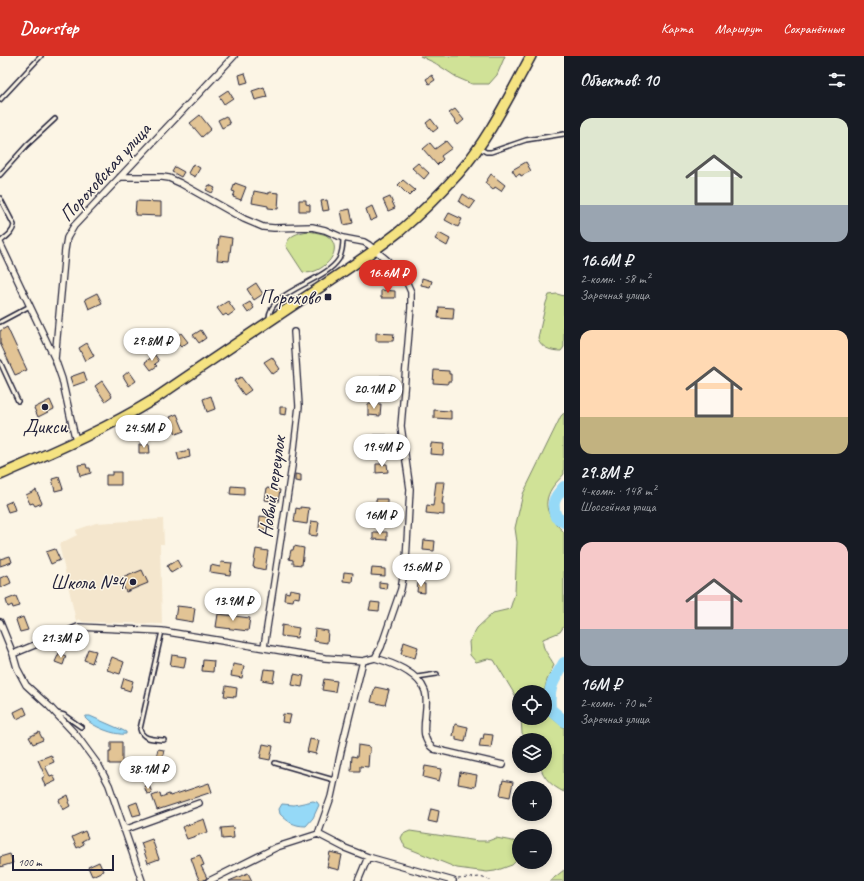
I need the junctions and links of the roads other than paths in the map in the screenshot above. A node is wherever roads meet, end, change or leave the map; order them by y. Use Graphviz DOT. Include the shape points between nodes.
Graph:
graph roads {
  1 [pos="41,56"];
  2 [pos="234,56"];
  3 [pos="530,56"];
  4 [pos="0,100"];
  5 [pos="55,119"];
  6 [pos="564,134"];
  7 [pos="478,147"];
  8 [pos="0,175"];
  9 [pos="120,178"];
  10 [pos="0,198"];
  11 [pos="343,238"];
  12 [pos="0,243"];
  13 [pos="375,250"];
  14 [pos="30,306"];
  15 [pos="0,322"];
  16 [pos="269,322"];
  17 [pos="294,332"];
  18 [pos="55,360"];
  19 [pos="0,362"];
  20 [pos="18,402"];
  21 [pos="77,442"];
  22 [pos="0,476"];
  23 [pos="0,622"];
  24 [pos="162,631"];
  25 [pos="264,646"];
  26 [pos="13,654"];
  27 [pos="375,658"];
  28 [pos="363,661"];
  29 [pos="437,674"];
  30 [pos="414,677"];
  31 [pos="56,713"];
  32 [pos="81,727"];
  33 [pos="164,740"];
  34 [pos="275,763"];
  35 [pos="503,765"];
  36 [pos="334,780"];
  37 [pos="199,803"];
  38 [pos="124,830"];
  39 [pos="318,834"];
  40 [pos="368,857"];
  41 [pos="142,881"];
  42 [pos="209,881"];
  43 [pos="358,881"];
  44 [pos="451,881"];
  1 -- 4 [label="lane"];
  2 -- 9 [label="street, Пороховская улица"];
  3 -- 7 [label="main road" via="497,118"];
  5 -- 8 [label="lane"];
  6 -- 7 [label="lane" via="526,140 491,152"];
  7 -- 13 [label="main road" via="458,173 417,216"];
  9 -- 11 [label="street" via="169,178 263,227 312,227"];
  9 -- 18 [label="street, Пороховская улица" via="74,226 67,238"];
  10 -- 12 [label="lane" via="14,225 13,230"];
  11 -- 13 [label="street" via="364,242"];
  11 -- 16 [label="lane" via="339,258 333,266 272,305 268,313"];
  12 -- 14 [label="street"];
  13 -- 16 [label="main road"];
  13 -- 27 [label="street" via="407,283 411,308 401,426 410,489 406,561 401,589"];
  14 -- 15 [label="lane"];
  14 -- 18 [label="street"];
  16 -- 21 [label="main road" via="153,400"];
  17 -- 25 [label="street, Новый переулок" via="299,406"];
  18 -- 21 [label="street"];
  19 -- 20 [label="lane"];
  21 -- 22 [label="main road"];
  23 -- 26 [label="street"];
  24 -- 25 [label="street"];
  24 -- 26 [label="street" via="78,627"];
  24 -- 33 [label="lane" via="140,729 144,737"];
  25 -- 28 [label="street" via="325,658"];
  26 -- 31 [label="street" via="26,685"];
  27 -- 28 [label="street"];
  27 -- 30 [label="street" via="397,666"];
  28 -- 36 [label="street"];
  29 -- 30 [label="lane"];
  30 -- 35 [label="street" via="425,691 427,701 424,734 428,746"];
  31 -- 32 [label="lane" via="64,715"];
  31 -- 38 [label="street" via="99,766 109,785"];
  34 -- 36 [label="lane"];
  36 -- 39 [label="street"];
  37 -- 38 [label="street"];
  38 -- 41 [label="street"];
  39 -- 40 [label="street"];
  39 -- 42 [label="street" via="277,847"];
  40 -- 43 [label="street"];
  40 -- 44 [label="street"];
}
